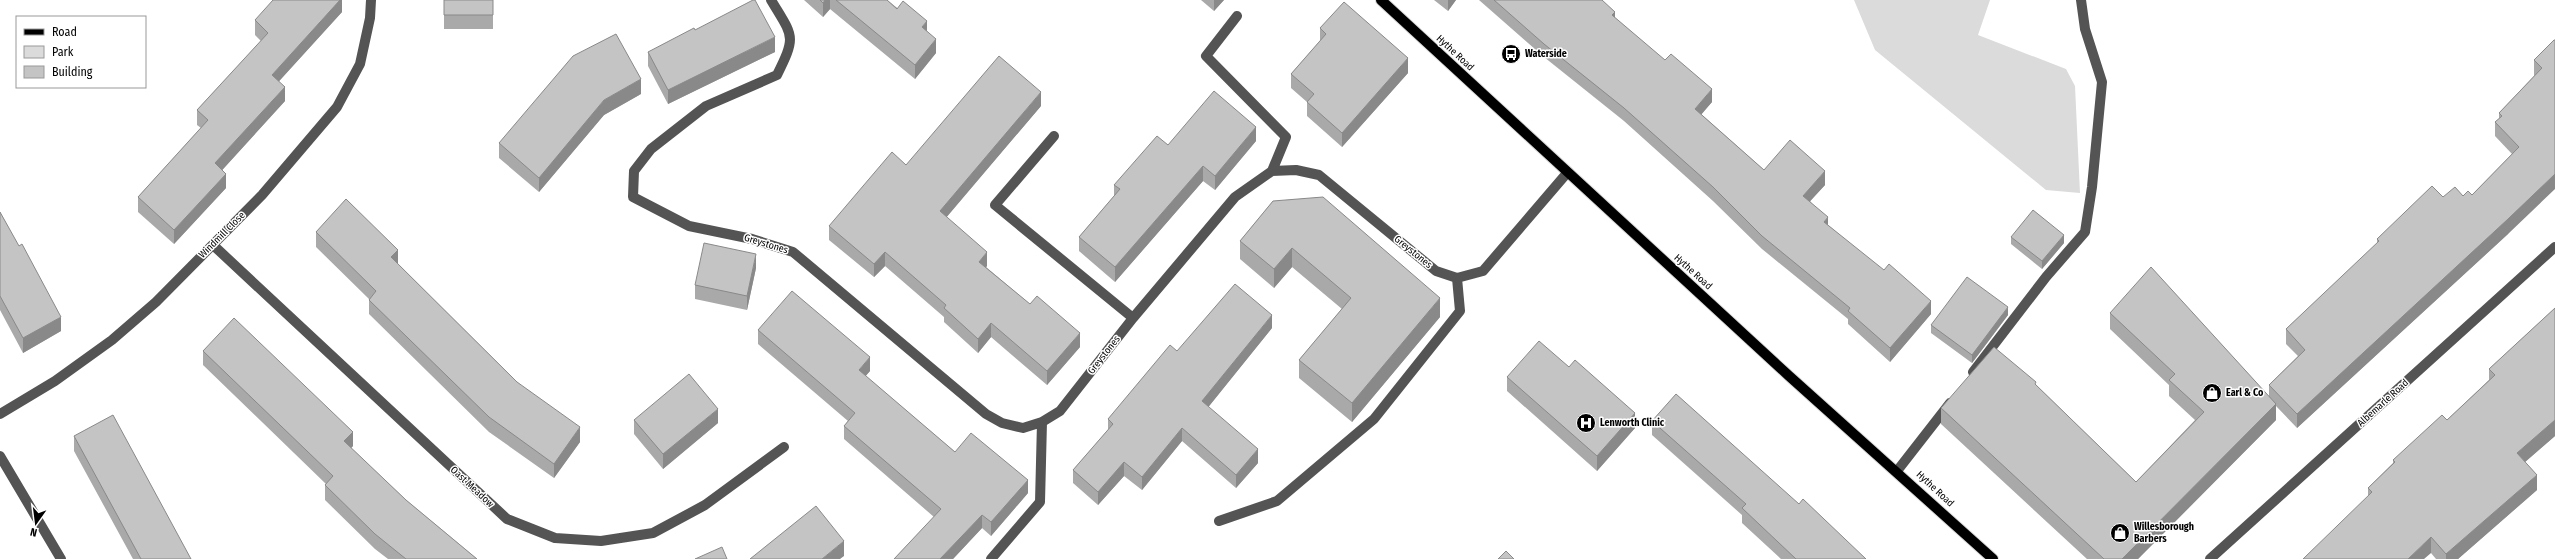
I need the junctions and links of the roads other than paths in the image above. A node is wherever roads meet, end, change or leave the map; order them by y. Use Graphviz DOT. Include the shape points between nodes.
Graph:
graph roads {
  1 [pos="371,0"];
  2 [pos="771,0"];
  3 [pos="1380,0"];
  4 [pos="2080,0"];
  5 [pos="1237,16"];
  6 [pos="1054,136"];
  7 [pos="1272,171"];
  8 [pos="1567,173"];
  9 [pos="213,245"];
  10 [pos="2555,247"];
  11 [pos="1458,278"];
  12 [pos="1133,318"];
  13 [pos="1965,383"];
  14 [pos="1955,396"];
  15 [pos="0,414"];
  16 [pos="1042,422"];
  17 [pos="784,447"];
  18 [pos="0,456"];
  19 [pos="1897,471"];
  20 [pos="1219,521"];
  21 [pos="60,559"];
  22 [pos="991,559"];
  23 [pos="1993,559"];
  24 [pos="2210,559"];
  1 -- 9 [label="street, Windmill Close" via="370,18 360,64 337,107 262,195"];
  2 -- 16 [label="street, Greystones" via="791,33 788,53 777,75 706,106 651,149 634,171 634,197 689,226 752,239 792,252 986,414 1002,423 1023,428"];
  3 -- 8 [label="main road, Hythe Road"];
  4 -- 13 [label="street" via="2085,29 2102,82 2086,232 2046,277"];
  5 -- 7 [label="street" via="1206,56 1286,138"];
  6 -- 12 [label="street" via="995,205"];
  7 -- 11 [label="street, Greystones" via="1296,170 1319,175 1436,271"];
  7 -- 12 [label="street, Greystones" via="1235,197"];
  8 -- 11 [label="street" via="1483,271"];
  8 -- 19 [label="main road, Hythe Road"];
  9 -- 15 [label="street, Windmill Close" via="156,302 112,340 55,381"];
  9 -- 17 [label="street, Oast Meadow" via="507,519 555,538 601,540 653,533 705,505"];
  10 -- 24 [label="street, Albemarle Road"];
  11 -- 20 [label="street" via="1460,311 1374,420 1277,501"];
  12 -- 16 [label="street, Greystones" via="1060,411"];
  14 -- 19 [label="street"];
  16 -- 22 [label="street" via="1040,502"];
  18 -- 21 [label="street"];
  19 -- 23 [label="main road, Hythe Road"];
}
